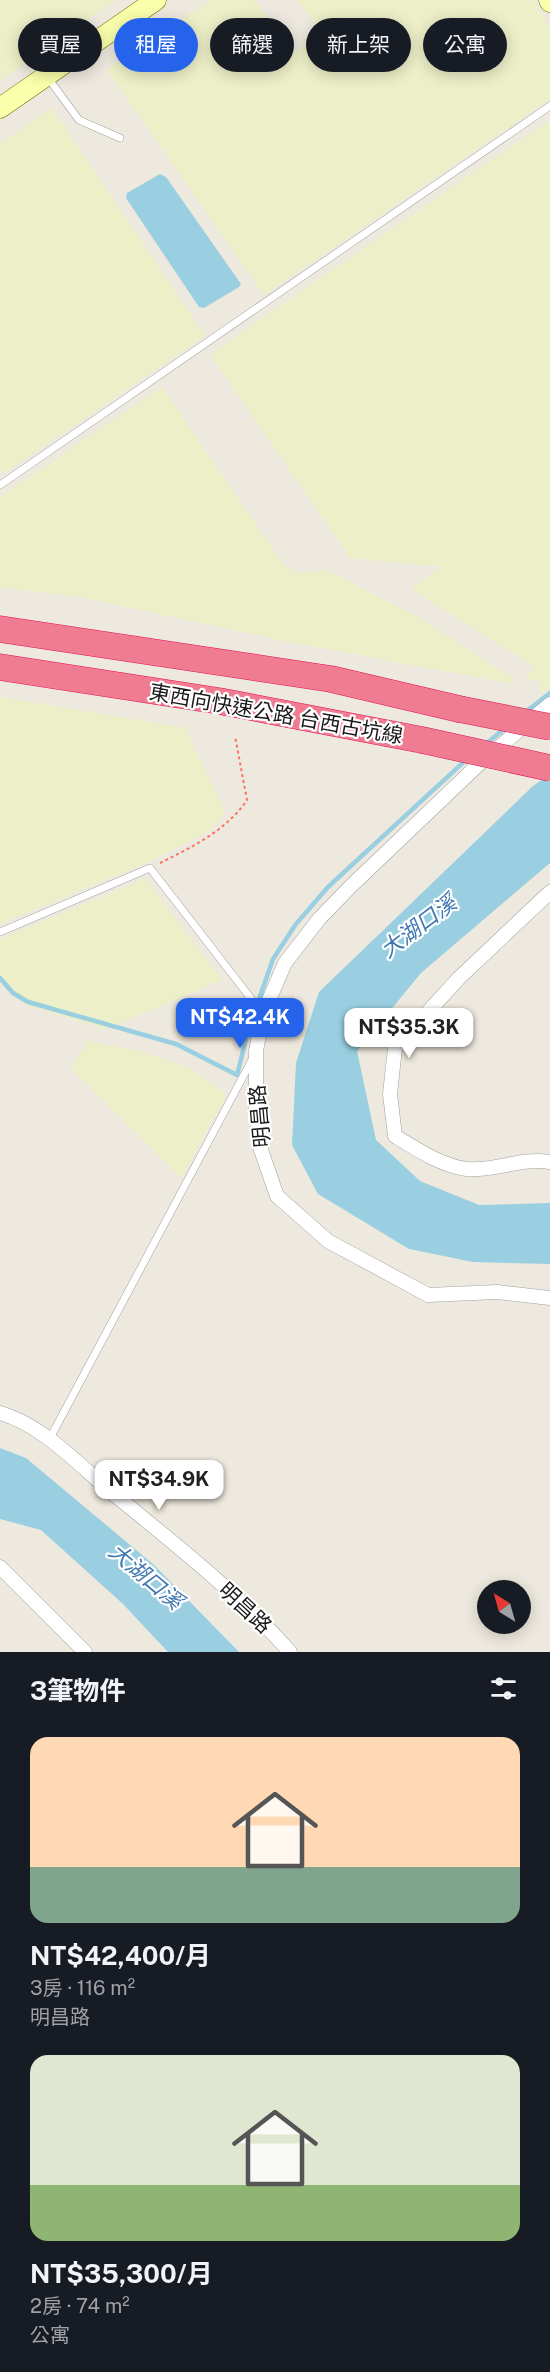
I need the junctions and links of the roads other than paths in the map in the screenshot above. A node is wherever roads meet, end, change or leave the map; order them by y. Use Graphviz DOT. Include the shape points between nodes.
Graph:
graph roads {
  1 [pos="156,0"];
  2 [pos="46,76"];
  3 [pos="550,106"];
  4 [pos="0,108"];
  5 [pos="120,138"];
  6 [pos="0,485"];
  7 [pos="0,629"];
  8 [pos="0,667"];
  9 [pos="550,704"];
  10 [pos="550,727"];
  11 [pos="550,768"];
  12 [pos="550,892"];
  13 [pos="0,932"];
  14 [pos="263,1014"];
  15 [pos="256,1051"];
  16 [pos="550,1162"];
  17 [pos="550,1298"];
  18 [pos="0,1413"];
  19 [pos="49,1440"];
  20 [pos="0,1567"];
  21 [pos="85,1652"];
  22 [pos="290,1652"];
  1 -- 2 [label="main road"];
  2 -- 4 [label="main road"];
  2 -- 5 [label="lane" via="80,120"];
  3 -- 6 [label="lane"];
  7 -- 10 [label="highway, 東西向快速公路 台西古坑線, bridge" via="331,679"];
  8 -- 11 [label="highway, 東西向快速公路 台西古坑線, bridge" via="219,701"];
  9 -- 14 [label="street, 明昌路" via="479,764 319,919 285,963"];
  12 -- 16 [label="street" via="459,978 394,1048 390,1094 395,1136 423,1153 467,1169 538,1160"];
  13 -- 14 [label="lane" via="150,868"];
  14 -- 15 [label="street, 明昌路"];
  15 -- 17 [label="street, 明昌路" via="259,1141 277,1196 328,1241 428,1294 497,1292"];
  15 -- 19 [label="lane"];
  18 -- 19 [label="street, 明昌路" via="18,1418"];
  19 -- 22 [label="street, 明昌路" via="185,1553"];
  20 -- 21 [label="street"];
}
